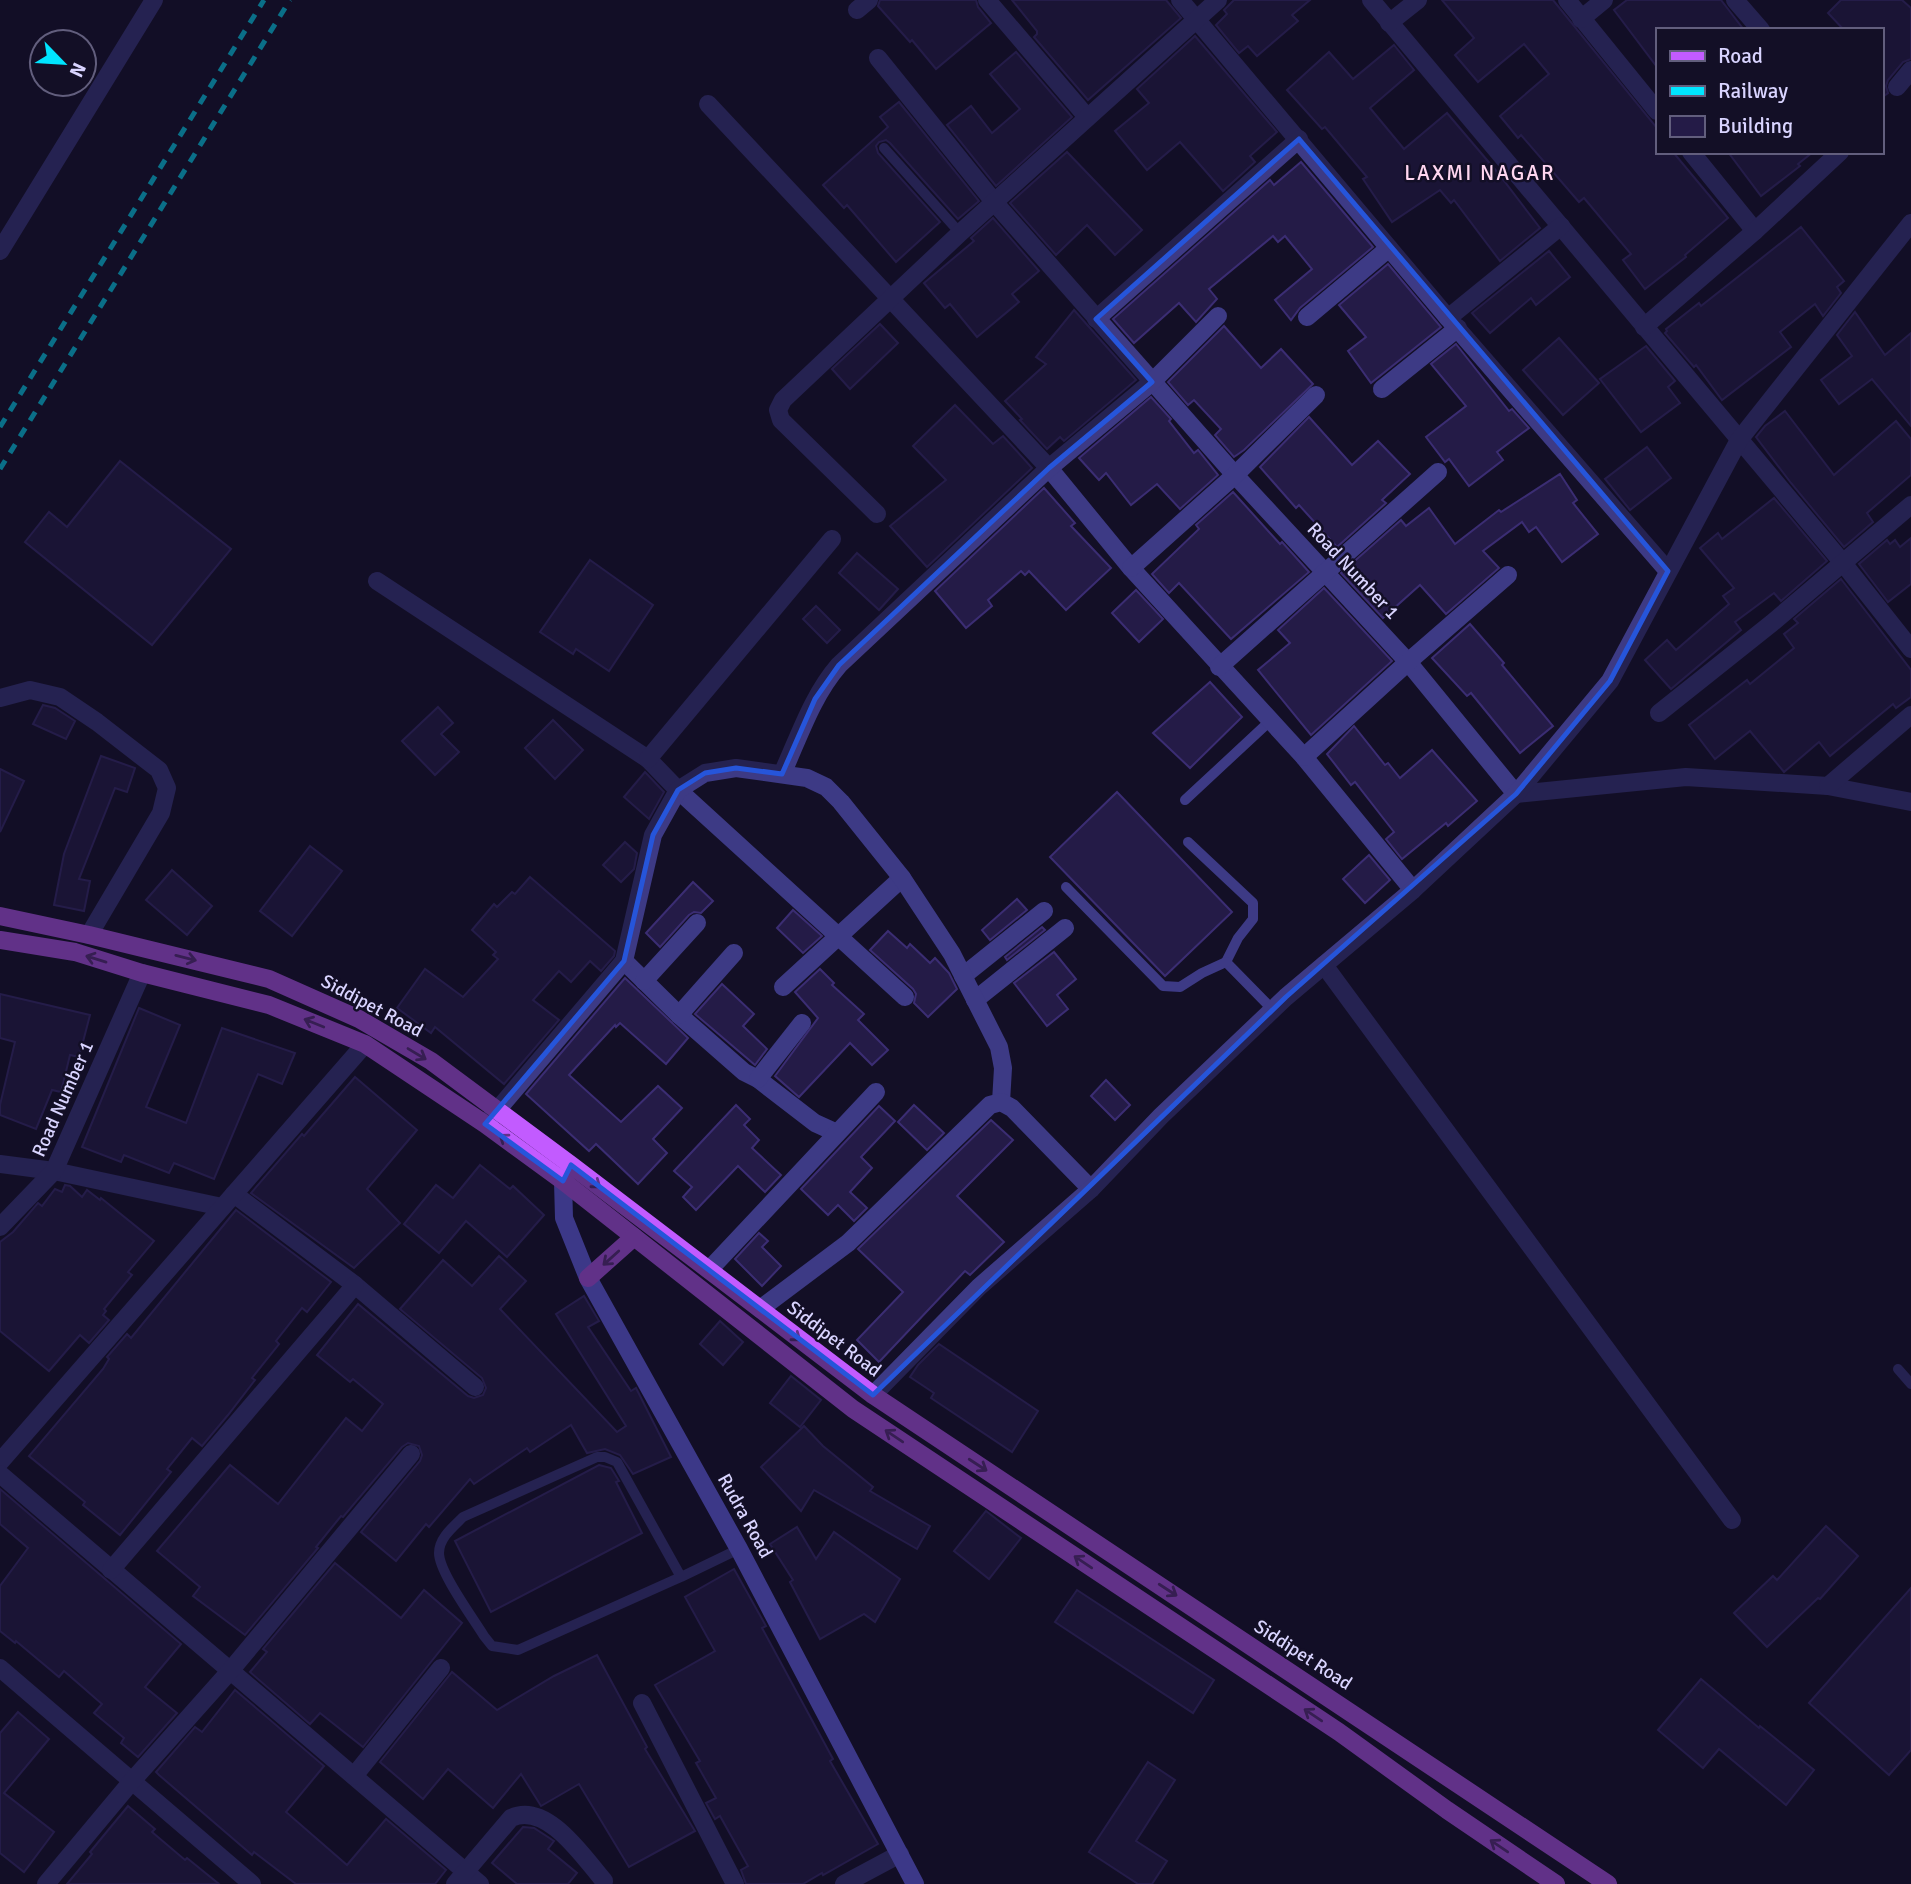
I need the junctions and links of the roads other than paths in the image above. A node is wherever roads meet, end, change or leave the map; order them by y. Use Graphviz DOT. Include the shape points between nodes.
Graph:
graph roads {
  1 [pos="153,0"];
  2 [pos="987,0"];
  3 [pos="1180,0"];
  4 [pos="1218,0"];
  5 [pos="1371,0"];
  6 [pos="1418,0"];
  7 [pos="1567,0"];
  8 [pos="1604,0"];
  9 [pos="1735,0"];
  10 [pos="1196,19"];
  11 [pos="1581,19"];
  12 [pos="1389,23"];
  13 [pos="1759,28"];
  14 [pos="878,58"];
  15 [pos="1911,70"];
  16 [pos="1897,87"];
  17 [pos="708,104"];
  18 [pos="1656,110"];
  19 [pos="1087,117"];
  20 [pos="1299,139"];
  21 [pos="884,148"];
  22 [pos="1693,154"];
  23 [pos="1838,154"];
  24 [pos="995,203"];
  25 [pos="1911,223"];
  26 [pos="1561,226"];
  27 [pos="1755,231"];
  28 [pos="960,233"];
  29 [pos="1389,248"];
  30 [pos="0,251"];
  31 [pos="892,298"];
  32 [pos="1217,316"];
  33 [pos="1307,317"];
  34 [pos="1096,318"];
  35 [pos="1453,323"];
  36 [pos="1644,327"];
  37 [pos="1152,382"];
  38 [pos="1382,389"];
  39 [pos="1317,395"];
  40 [pos="1739,440"];
  41 [pos="1049,468"];
  42 [pos="1438,472"];
  43 [pos="1235,475"];
  44 [pos="1911,505"];
  45 [pos="877,514"];
  46 [pos="832,539"];
  47 [pos="1843,563"];
  48 [pos="1131,568"];
  49 [pos="1668,571"];
  50 [pos="1325,572"];
  51 [pos="1508,575"];
  52 [pos="377,581"];
  53 [pos="1911,649"];
  54 [pos="1408,662"];
  55 [pos="1219,667"];
  56 [pos="0,698"];
  57 [pos="1659,713"];
  58 [pos="1911,715"];
  59 [pos="1270,721"];
  60 [pos="1304,757"];
  61 [pos="648,759"];
  62 [pos="782,774"];
  63 [pos="1828,786"];
  64 [pos="678,790"];
  65 [pos="1516,794"];
  66 [pos="1185,800"];
  67 [pos="1911,802"];
  68 [pos="1188,842"];
  69 [pos="902,878"];
  70 [pos="1066,887"];
  71 [pos="1413,890"];
  72 [pos="1044,911"];
  73 [pos="0,916"];
  74 [pos="697,923"];
  75 [pos="1065,928"];
  76 [pos="89,935"];
  77 [pos="839,937"];
  78 [pos="0,940"];
  79 [pos="734,953"];
  80 [pos="624,961"];
  81 [pos="1226,962"];
  82 [pos="1324,965"];
  83 [pos="142,973"];
  84 [pos="963,976"];
  85 [pos="644,981"];
  86 [pos="783,987"];
  87 [pos="905,997"];
  88 [pos="975,1000"];
  89 [pos="1273,1010"];
  90 [pos="679,1015"];
  91 [pos="803,1023"];
  92 [pos="365,1044"];
  93 [pos="758,1079"];
  94 [pos="876,1092"];
  95 [pos="1001,1102"];
  96 [pos="491,1118"];
  97 [pos="837,1133"];
  98 [pos="0,1164"];
  99 [pos="571,1165"];
  100 [pos="54,1171"];
  101 [pos="563,1181"];
  102 [pos="1091,1189"];
  103 [pos="228,1201"];
  104 [pos="0,1227"];
  105 [pos="634,1237"];
  106 [pos="709,1270"];
  107 [pos="588,1278"];
  108 [pos="355,1286"];
  109 [pos="760,1310"];
  110 [pos="1898,1369"];
  111 [pos="1911,1384"];
  112 [pos="475,1387"];
  113 [pos="873,1395"];
  114 [pos="411,1454"];
  115 [pos="0,1461"];
  116 [pos="0,1474"];
  117 [pos="1732,1520"];
  118 [pos="739,1549"];
  119 [pos="111,1570"];
  120 [pos="681,1577"];
  121 [pos="0,1668"];
  122 [pos="441,1668"];
  123 [pos="230,1671"];
  124 [pos="642,1703"];
  125 [pos="354,1776"];
  126 [pos="132,1781"];
  127 [pos="900,1854"];
  128 [pos="460,1878"];
  129 [pos="604,1881"];
  130 [pos="46,1884"];
  131 [pos="252,1884"];
  132 [pos="480,1884"];
  133 [pos="736,1884"];
  134 [pos="844,1884"];
  135 [pos="915,1884"];
  136 [pos="1556,1884"];
  137 [pos="1608,1884"];
  1 -- 30 [label="street"];
  2 -- 19 [label="street"];
  3 -- 10 [label="street"];
  4 -- 10 [label="street"];
  5 -- 12 [label="street"];
  6 -- 12 [label="street"];
  7 -- 11 [label="street"];
  8 -- 11 [label="street"];
  9 -- 13 [label="street"];
  10 -- 19 [label="street"];
  10 -- 20 [label="street"];
  11 -- 18 [label="street"];
  12 -- 26 [label="street"];
  14 -- 24 [label="street, Road Number 1"];
  15 -- 16 [label="street"];
  17 -- 31 [label="street"];
  19 -- 24 [label="street"];
  20 -- 29 [label="street"];
  20 -- 34 [label="street"];
  21 -- 28 [label="lane"];
  22 -- 27 [label="street"];
  23 -- 27 [label="street"];
  24 -- 28 [label="street"];
  24 -- 34 [label="street, Road Number 1"];
  25 -- 40 [label="street"];
  26 -- 35 [label="street"];
  26 -- 36 [label="street"];
  27 -- 36 [label="street"];
  28 -- 31 [label="street"];
  29 -- 33 [label="street"];
  29 -- 35 [label="street"];
  31 -- 41 [label="street"];
  31 -- 45 [label="street" via="783,400 778,410 781,420"];
  32 -- 37 [label="street"];
  34 -- 37 [label="street, Road Number 1"];
  35 -- 38 [label="street"];
  35 -- 49 [label="street"];
  36 -- 40 [label="street"];
  37 -- 41 [label="street"];
  37 -- 43 [label="street, Road Number 1"];
  39 -- 43 [label="street"];
  40 -- 47 [label="street"];
  40 -- 49 [label="street"];
  41 -- 48 [label="street"];
  41 -- 62 [label="street" via="825,680"];
  42 -- 50 [label="street"];
  43 -- 48 [label="street"];
  43 -- 50 [label="street, Road Number 1"];
  44 -- 47 [label="street"];
  46 -- 61 [label="street"];
  47 -- 53 [label="street"];
  47 -- 57 [label="street"];
  48 -- 55 [label="street"];
  49 -- 65 [label="street" via="1610,681"];
  50 -- 54 [label="street, Road Number 1"];
  50 -- 55 [label="street"];
  51 -- 54 [label="street"];
  52 -- 61 [label="street"];
  54 -- 60 [label="street"];
  54 -- 65 [label="street, Road Number 1"];
  55 -- 59 [label="street"];
  56 -- 76 [label="street" via="30,690 60,698 159,770 167,788 161,813"];
  58 -- 63 [label="street"];
  59 -- 60 [label="street"];
  59 -- 66 [label="lane"];
  60 -- 71 [label="street"];
  61 -- 64 [label="street"];
  62 -- 64 [label="street" via="736,768 705,773"];
  62 -- 69 [label="street" via="826,787"];
  63 -- 65 [label="street" via="1686,777"];
  63 -- 67 [label="street"];
  64 -- 77 [label="street"];
  64 -- 80 [label="street" via="653,835"];
  65 -- 71 [label="street"];
  68 -- 81 [label="lane" via="1253,903 1253,919"];
  69 -- 77 [label="street"];
  69 -- 84 [label="street"];
  70 -- 81 [label="lane" via="1163,986 1180,987"];
  71 -- 82 [label="street"];
  72 -- 84 [label="street"];
  73 -- 76 [label="main road, Siddipet Road"];
  74 -- 85 [label="street"];
  75 -- 88 [label="street"];
  76 -- 96 [label="main road, Siddipet Road, one-way" via="269,979 359,1019 431,1061"];
  77 -- 86 [label="street"];
  77 -- 87 [label="street"];
  83 -- 78 [label="main road, Siddipet Road, one-way" via="75,953"];
  79 -- 90 [label="street"];
  80 -- 85 [label="street"];
  80 -- 96 [label="street"];
  81 -- 89 [label="lane"];
  82 -- 89 [label="street"];
  82 -- 117 [label="street"];
  92 -- 83 [label="main road, Siddipet Road, one-way" via="268,1005"];
  83 -- 100 [label="street, Road Number 1"];
  84 -- 88 [label="street"];
  85 -- 90 [label="street"];
  88 -- 95 [label="street" via="999,1048"];
  89 -- 102 [label="street"];
  90 -- 93 [label="street"];
  91 -- 93 [label="street"];
  92 -- 96 [label="main road, Siddipet Road"];
  92 -- 103 [label="street"];
  93 -- 97 [label="street" via="815,1123"];
  94 -- 97 [label="street"];
  95 -- 102 [label="street"];
  95 -- 109 [label="street" via="990,1105 848,1243"];
  96 -- 99 [label="main road, Siddipet Road"];
  101 -- 96 [label="main road, Siddipet Road, one-way"];
  97 -- 106 [label="street"];
  98 -- 100 [label="street"];
  99 -- 101 [label="main road, Rudra Road"];
  99 -- 106 [label="main road, Siddipet Road, one-way"];
  100 -- 103 [label="street"];
  100 -- 104 [label="street, Road Number 1"];
  101 -- 105 [label="main road, Siddipet Road"];
  101 -- 107 [label="main road, Rudra Road" via="564,1218"];
  102 -- 113 [label="street" via="979,1287"];
  103 -- 108 [label="street"];
  103 -- 115 [label="street"];
  105 -- 107 [label="main road, one-way"];
  136 -- 105 [label="main road, Siddipet Road, one-way" via="1339,1732 853,1409"];
  106 -- 109 [label="main road, Siddipet Road"];
  107 -- 118 [label="main road, Rudra Road"];
  108 -- 112 [label="street"];
  108 -- 119 [label="street"];
  109 -- 113 [label="main road, Siddipet Road, one-way"];
  110 -- 111 [label="lane"];
  113 -- 137 [label="main road, Siddipet Road, one-way"];
  114 -- 123 [label="street"];
  116 -- 119 [label="street"];
  118 -- 120 [label="lane"];
  118 -- 127 [label="main road, Rudra Road"];
  119 -- 123 [label="street"];
  120 -- 120 [label="lane" via="617,1462 604,1457 463,1517 446,1533 439,1551 441,1567 484,1636 492,1646 506,1649 519,1650"];
  121 -- 126 [label="street"];
  122 -- 125 [label="street"];
  123 -- 125 [label="street"];
  123 -- 126 [label="street"];
  124 -- 133 [label="street"];
  125 -- 128 [label="street"];
  126 -- 130 [label="street"];
  126 -- 131 [label="street"];
  127 -- 134 [label="street"];
  127 -- 135 [label="main road, Rudra Road"];
  128 -- 129 [label="street" via="517,1815 556,1826"];
  128 -- 132 [label="street"];
}
